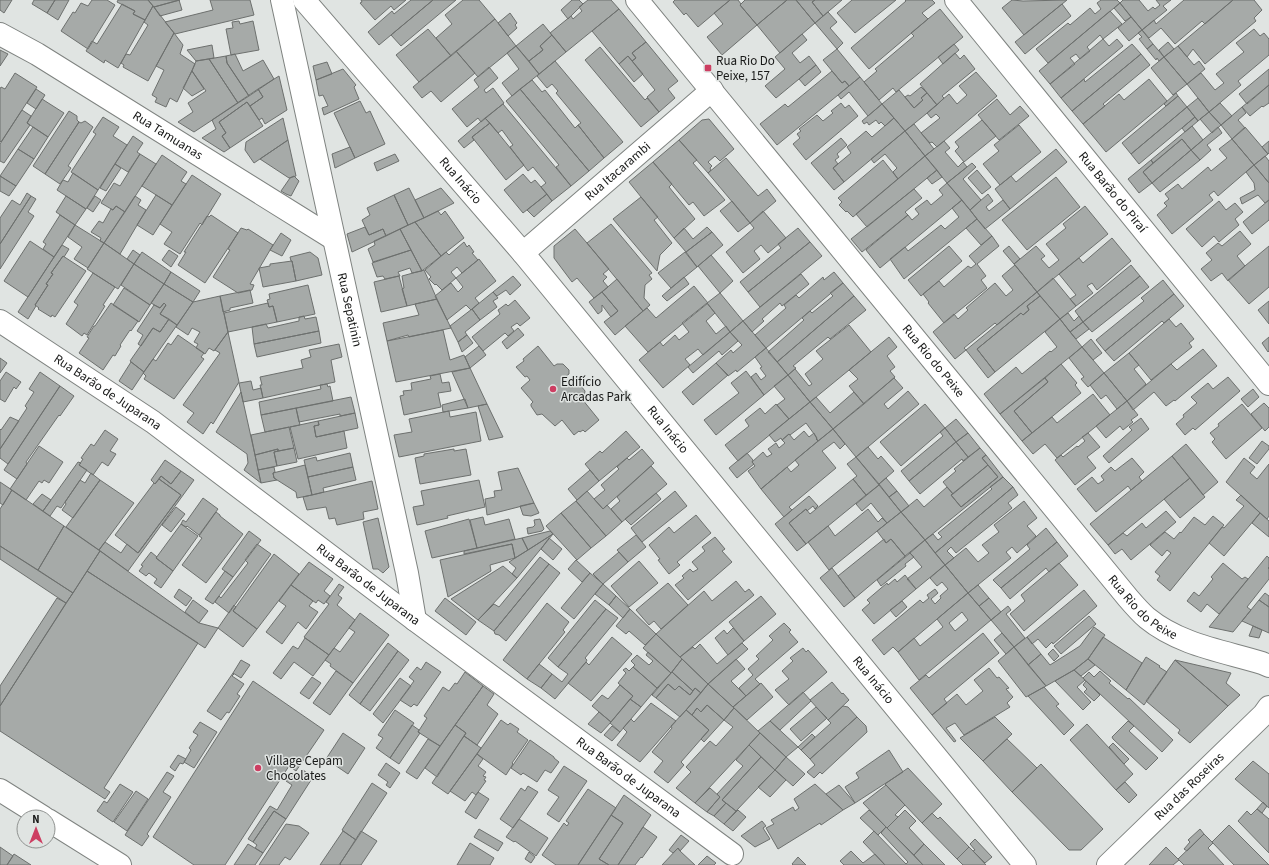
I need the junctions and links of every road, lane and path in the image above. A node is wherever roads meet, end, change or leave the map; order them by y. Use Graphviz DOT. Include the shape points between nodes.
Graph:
graph roads {
  1 [pos="282,0"];
  2 [pos="304,0"];
  3 [pos="637,0"];
  4 [pos="956,0"];
  5 [pos="0,34"];
  6 [pos="712,90"];
  7 [pos="334,239"];
  8 [pos="522,253"];
  9 [pos="0,320"];
  10 [pos="1269,384"];
  11 [pos="414,620"];
  12 [pos="1269,666"];
  13 [pos="1269,707"];
  14 [pos="0,790"];
  15 [pos="30,809"];
  16 [pos="56,825"];
  17 [pos="732,854"];
  18 [pos="120,865"];
  19 [pos="1025,865"];
  20 [pos="1108,865"];
  1 -- 7 [label="street, Rua Sepatinin"];
  2 -- 8 [label="street, Rua Inácio"];
  3 -- 6 [label="street, Rua Rio do Peixe"];
  4 -- 10 [label="street, Rua Barão do Piraí"];
  5 -- 7 [label="street, Rua Tamuanas" via="37,54"];
  6 -- 8 [label="street, Rua Itacarambi"];
  6 -- 12 [label="street, Rua Rio do Peixe" via="1128,598 1148,618 1171,634 1197,645"];
  7 -- 11 [label="street, Rua Sepatinin" via="407,573"];
  8 -- 19 [label="street, Rua Inácio"];
  9 -- 11 [label="street, Rua Barão de Juparana" via="154,422"];
  11 -- 17 [label="street, Rua Barão de Juparana"];
  13 -- 20 [label="street, Rua das Roseiras"];
  14 -- 15 [label="street"];
  16 -- 18 [label="street"];
}
